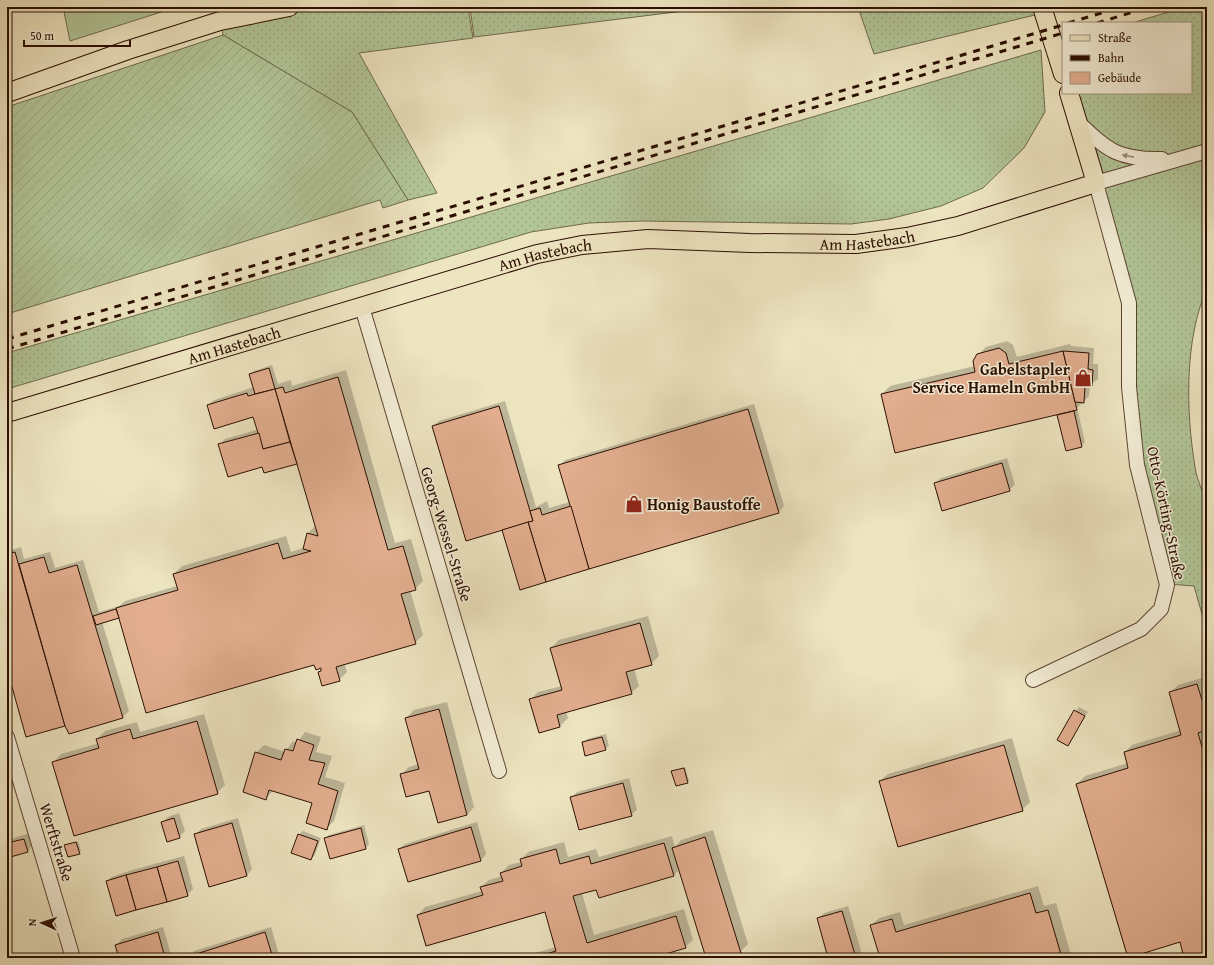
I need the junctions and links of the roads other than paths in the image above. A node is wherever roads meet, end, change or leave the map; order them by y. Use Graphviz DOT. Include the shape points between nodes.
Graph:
graph roads {
  1 [pos="289,7"];
  2 [pos="1042,7"];
  3 [pos="1062,71"];
  4 [pos="7,93"];
  5 [pos="1069,94"];
  6 [pos="1078,122"];
  7 [pos="1207,151"];
  8 [pos="1181,159"];
  9 [pos="1096,183"];
  10 [pos="362,307"];
  11 [pos="7,413"];
  12 [pos="1032,680"];
  13 [pos="7,737"];
  14 [pos="499,771"];
  15 [pos="73,958"];
  1 -- 4 [label="main road" via="220,21"];
  2 -- 3 [label="main road"];
  5 -- 6 [label="main road"];
  8 -- 6 [label="street, one-way" via="1145,160 1118,154 1099,143"];
  6 -- 9 [label="main road"];
  7 -- 8 [label="street"];
  8 -- 9 [label="street"];
  9 -- 10 [label="main road, Am Hastebach" via="958,226 908,237 856,244 648,239 560,249"];
  9 -- 12 [label="street, Otto-Körting-Straße" via="1129,303 1130,387 1137,465 1168,585 1160,609 1141,629"];
  10 -- 11 [label="main road, Am Hastebach"];
  10 -- 14 [label="street, Georg-Wessel-Straße"];
  13 -- 15 [label="street, Werftstraße"];
}
